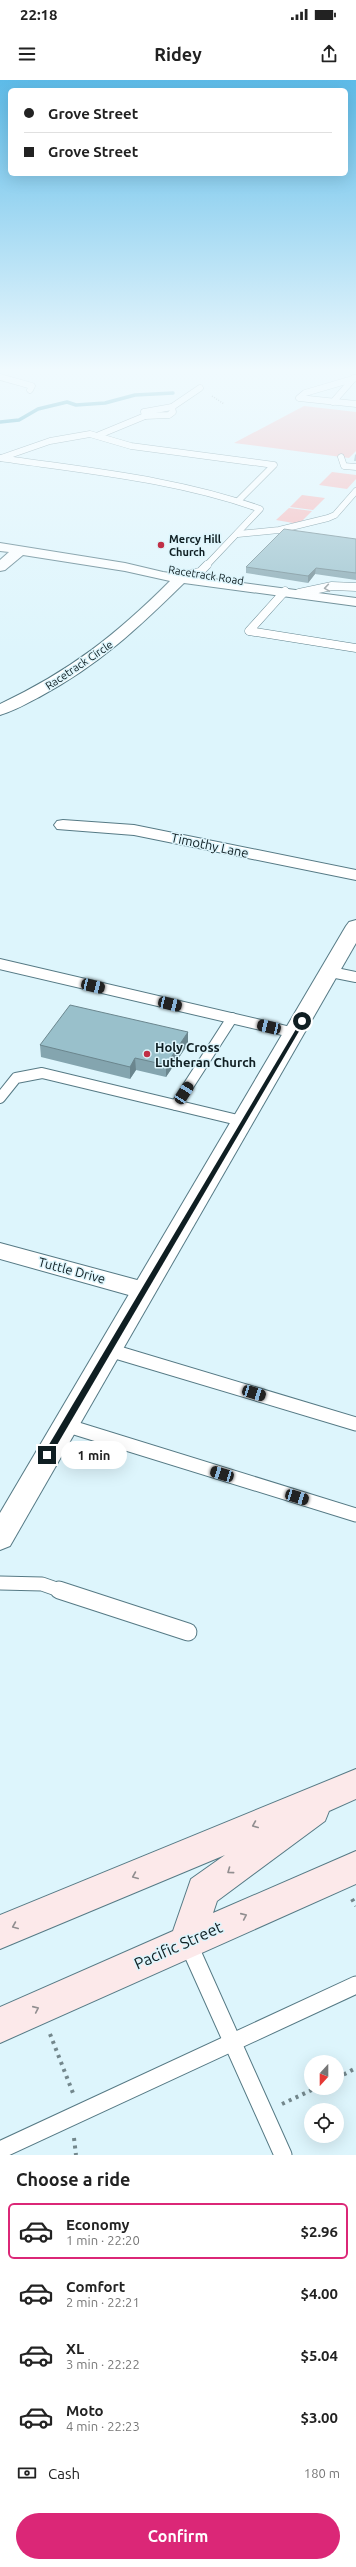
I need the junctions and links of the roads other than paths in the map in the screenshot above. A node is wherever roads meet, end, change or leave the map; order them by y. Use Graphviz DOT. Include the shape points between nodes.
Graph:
graph roads {
  1 [pos="45,465"];
  2 [pos="273,465"];
  3 [pos="344,465"];
  4 [pos="356,467"];
  5 [pos="356,491"];
  6 [pos="238,501"];
  7 [pos="238,534"];
  8 [pos="0,547"];
  9 [pos="20,550"];
  10 [pos="0,567"];
  11 [pos="186,575"];
  12 [pos="356,587"];
  13 [pos="292,592"];
  14 [pos="356,602"];
  15 [pos="356,648"];
  16 [pos="0,710"];
  17 [pos="63,825"];
  18 [pos="356,875"];
  19 [pos="356,926"];
  20 [pos="0,964"];
  21 [pos="331,972"];
  22 [pos="356,977"];
  23 [pos="232,1018"];
  24 [pos="295,1033"];
  25 [pos="0,1098"];
  26 [pos="176,1105"];
  27 [pos="242,1122"];
  28 [pos="0,1251"];
  29 [pos="143,1290"];
  30 [pos="109,1350"];
  31 [pos="356,1424"];
  32 [pos="65,1425"];
  33 [pos="356,1515"];
  34 [pos="0,1538"];
  35 [pos="0,1584"];
  36 [pos="188,1632"];
  37 [pos="348,1786"];
  38 [pos="356,1867"];
  39 [pos="0,1932"];
  40 [pos="187,1941"];
  41 [pos="356,1985"];
  42 [pos="0,2025"];
  43 [pos="232,2042"];
  44 [pos="0,2150"];
  45 [pos="282,2155"];
  1 -- 6 [label="lane" via="170,484"];
  2 -- 6 [label="lane"];
  3 -- 4 [label="lane"];
  5 -- 7 [label="lane" via="328,518 279,530"];
  6 -- 7 [label="lane" via="260,509"];
  7 -- 11 [label="lane" via="200,572"];
  8 -- 9 [label="street, Racetrack Road"];
  9 -- 10 [label="street"];
  9 -- 11 [label="street, Racetrack Road" via="125,567 145,573"];
  11 -- 13 [label="street, Racetrack Road" via="237,587"];
  11 -- 16 [label="street, Racetrack Circle" via="117,640 94,657 42,690"];
  12 -- 13 [label="lane, one-way" via="332,586"];
  13 -- 14 [label="street, Racetrack Road"];
  13 -- 15 [label="lane" via="249,630"];
  17 -- 18 [label="street, Timothy Lane" via="94,825 134,830"];
  19 -- 21 [label="street"];
  20 -- 23 [label="lane"];
  21 -- 22 [label="lane"];
  21 -- 24 [label="street"];
  23 -- 24 [label="lane"];
  23 -- 26 [label="lane"];
  24 -- 27 [label="street"];
  25 -- 26 [label="lane" via="16,1078 42,1073"];
  26 -- 27 [label="lane"];
  27 -- 29 [label="street"];
  28 -- 29 [label="street, Tuttle Drive"];
  29 -- 30 [label="street"];
  30 -- 31 [label="lane"];
  30 -- 32 [label="street"];
  32 -- 33 [label="lane"];
  32 -- 34 [label="street"];
  35 -- 36 [label="lane" via="42,1584"];
  37 -- 39 [label="main road, one-way"];
  37 -- 40 [label="main road, one-way" via="203,1891"];
  40 -- 38 [label="main road, Pacific Street, one-way"];
  42 -- 40 [label="main road, Pacific Street, one-way"];
  40 -- 43 [label="lane"];
  41 -- 43 [label="lane"];
  43 -- 44 [label="lane"];
  43 -- 45 [label="lane"];
}
